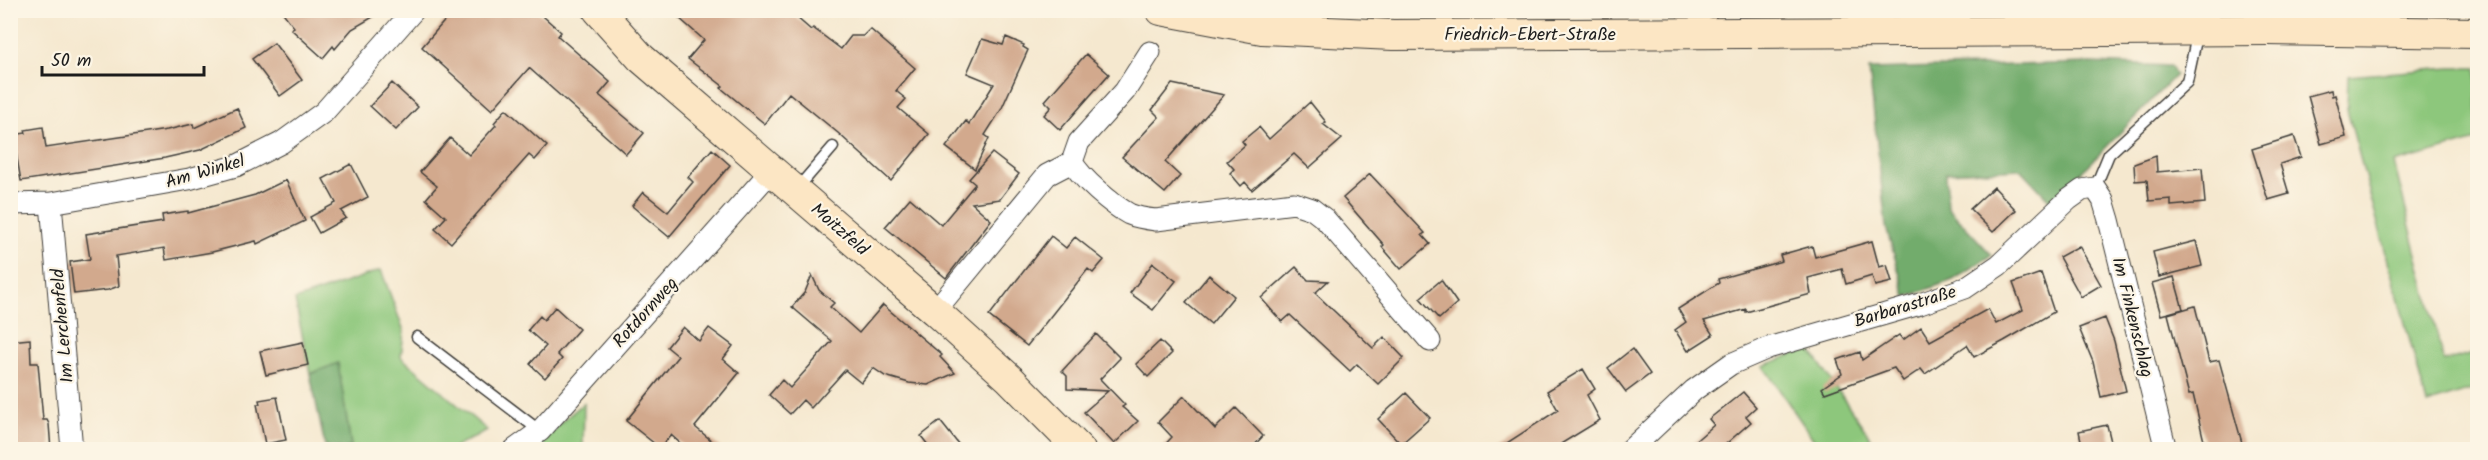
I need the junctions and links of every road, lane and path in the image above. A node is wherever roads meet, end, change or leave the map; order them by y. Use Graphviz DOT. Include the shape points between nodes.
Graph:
graph roads {
  1 [pos="598,10"];
  2 [pos="410,12"];
  3 [pos="1180,12"];
  4 [pos="2331,20"];
  5 [pos="2198,30"];
  6 [pos="2478,33"];
  7 [pos="1150,52"];
  8 [pos="833,147"];
  9 [pos="1072,162"];
  10 [pos="772,170"];
  11 [pos="2095,188"];
  12 [pos="796,190"];
  13 [pos="51,203"];
  14 [pos="10,204"];
  15 [pos="935,311"];
  16 [pos="417,337"];
  17 [pos="1430,341"];
  18 [pos="540,431"];
  19 [pos="72,450"];
  20 [pos="514,450"];
  21 [pos="1080,450"];
  22 [pos="1630,450"];
  23 [pos="2166,450"];
  1 -- 10 [label="main road, Moitzfeld" via="641,58"];
  2 -- 13 [label="street, Am Winkel" via="324,112 281,143 236,166 189,179"];
  3 -- 5 [label="main road, Friedrich-Ebert-Straße" via="1262,29 1393,35"];
  4 -- 5 [label="main road, Friedrich-Ebert-Straße"];
  4 -- 6 [label="main road, Friedrich-Ebert-Straße"];
  5 -- 11 [label="lane" via="2187,82 2109,154"];
  7 -- 9 [label="street" via="1125,91 1079,142"];
  8 -- 12 [label="lane"];
  9 -- 15 [label="street" via="1047,175"];
  9 -- 17 [label="street" via="1117,206 1140,218 1156,220 1294,203 1312,209 1325,219"];
  10 -- 12 [label="main road, Moitzfeld"];
  10 -- 18 [label="street, Rotdornweg"];
  11 -- 22 [label="street, Barbarastraße" via="2082,190 2068,200 1999,265 1965,288 1768,348 1731,364 1694,390"];
  11 -- 23 [label="street, Im Finkenschlag" via="2109,220"];
  12 -- 15 [label="main road, Moitzfeld"];
  13 -- 14 [label="street, Am Winkel"];
  13 -- 19 [label="street, Im Lerchenfeld"];
  15 -- 21 [label="main road, Moitzfeld"];
  16 -- 18 [label="lane"];
  18 -- 20 [label="street, Rotdornweg"];
}
